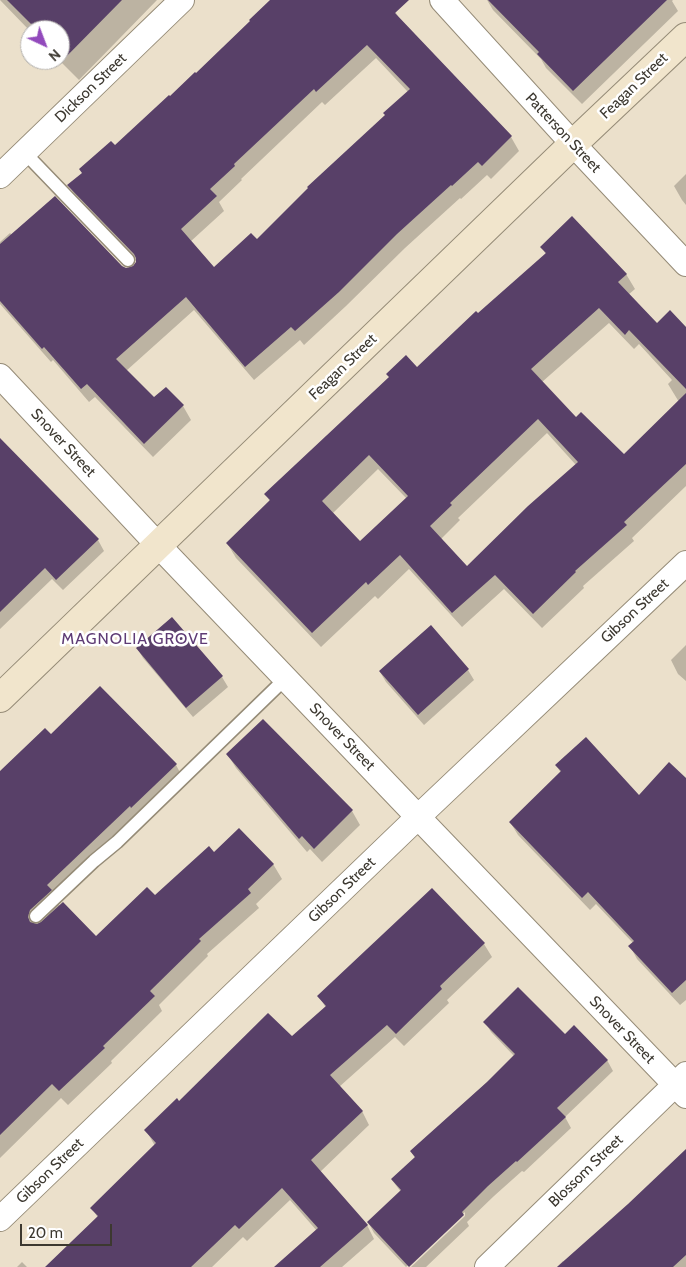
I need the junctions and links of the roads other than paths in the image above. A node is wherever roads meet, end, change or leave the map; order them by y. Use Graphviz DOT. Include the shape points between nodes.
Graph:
graph roads {
  1 [pos="182,0"];
  2 [pos="442,0"];
  3 [pos="686,37"];
  4 [pos="573,144"];
  5 [pos="24,152"];
  6 [pos="0,176"];
  7 [pos="128,260"];
  8 [pos="686,264"];
  9 [pos="0,376"];
  10 [pos="158,545"];
  11 [pos="686,563"];
  12 [pos="286,678"];
  13 [pos="0,698"];
  14 [pos="418,817"];
  15 [pos="36,916"];
  16 [pos="682,1085"];
  17 [pos="0,1219"];
  18 [pos="487,1267"];
  1 -- 5 [label="street, Dickson Street"];
  2 -- 4 [label="street, Patterson Street"];
  3 -- 4 [label="street, Feagan Street"];
  4 -- 8 [label="street, Patterson Street"];
  4 -- 10 [label="street, Feagan Street"];
  5 -- 6 [label="street, Dickson Street"];
  5 -- 7 [label="lane"];
  9 -- 10 [label="street, Snover Street"];
  10 -- 12 [label="street, Snover Street"];
  10 -- 13 [label="street, Feagan Street"];
  11 -- 14 [label="street, Gibson Street"];
  12 -- 14 [label="street, Snover Street"];
  12 -- 15 [label="lane"];
  14 -- 16 [label="street, Snover Street"];
  14 -- 17 [label="street, Gibson Street"];
  16 -- 18 [label="street, Blossom Street"];
}
